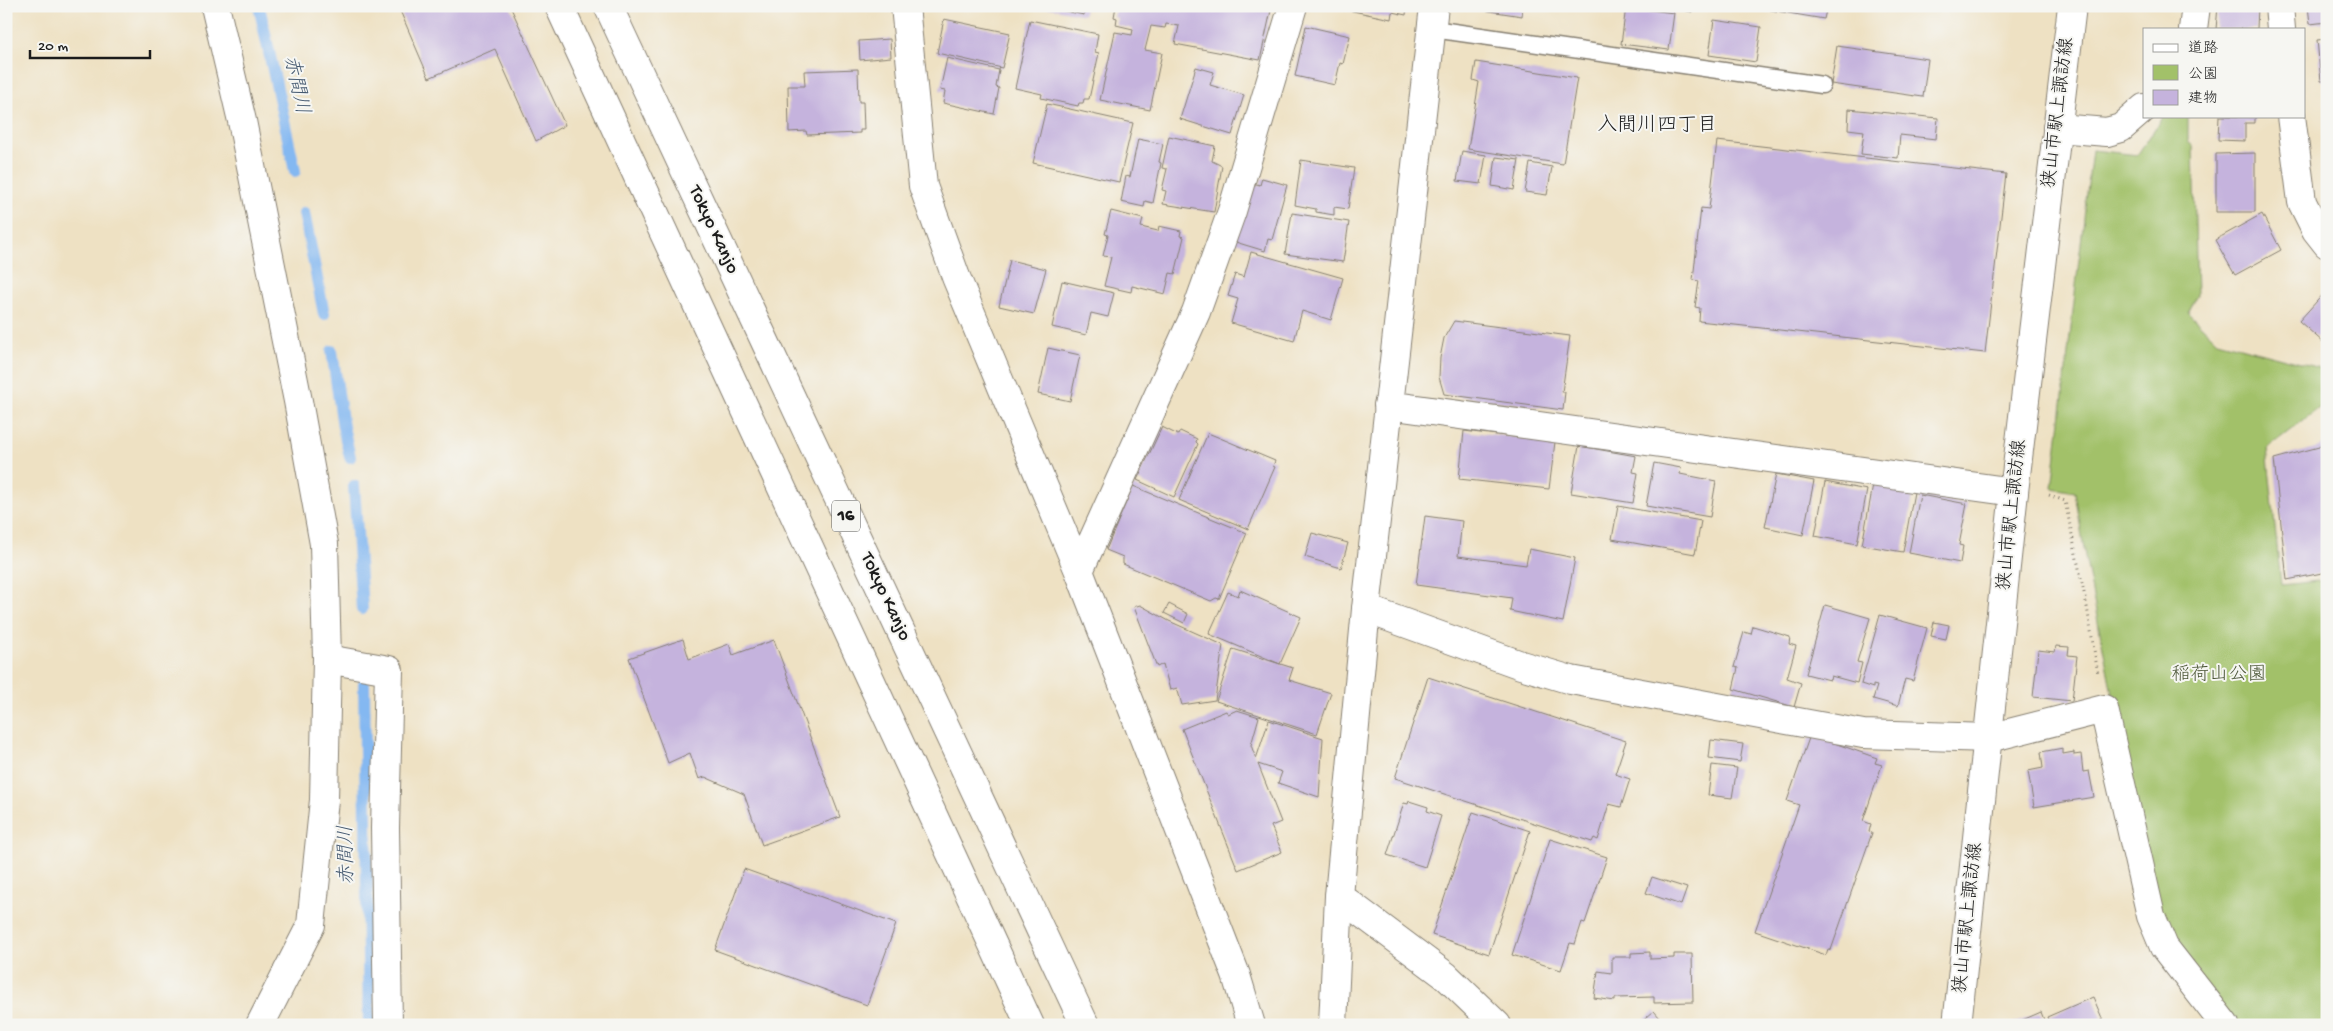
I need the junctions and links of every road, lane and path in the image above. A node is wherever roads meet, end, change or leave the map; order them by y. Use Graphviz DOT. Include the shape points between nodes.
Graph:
graph roads {
  1 [pos="215,6"];
  2 [pos="559,6"];
  3 [pos="608,6"];
  4 [pos="905,6"];
  5 [pos="1293,6"];
  6 [pos="2072,6"];
  7 [pos="2196,6"];
  8 [pos="2279,6"];
  9 [pos="1434,17"];
  10 [pos="2193,28"];
  11 [pos="2281,28"];
  12 [pos="1822,85"];
  13 [pos="2143,109"];
  14 [pos="2292,118"];
  15 [pos="2057,128"];
  16 [pos="2327,244"];
  17 [pos="1388,405"];
  18 [pos="2014,492"];
  19 [pos="2048,495"];
  20 [pos="1079,571"];
  21 [pos="1366,609"];
  22 [pos="327,659"];
  23 [pos="2104,709"];
  24 [pos="1989,738"];
  25 [pos="1339,896"];
  26 [pos="260,1025"];
  27 [pos="388,1025"];
  28 [pos="1030,1025"];
  29 [pos="1085,1025"];
  30 [pos="1251,1025"];
  31 [pos="1333,1025"];
  32 [pos="1497,1025"];
  33 [pos="1957,1025"];
  34 [pos="2226,1025"];
  1 -- 22 [label="main road" via="256,189 322,534"];
  2 -- 28 [label="main road, 16"];
  3 -- 29 [label="main road, Tokyo Kanjo / 16"];
  4 -- 20 [label="main road" via="923,186 956,277"];
  5 -- 20 [label="main road" via="1232,211 1196,312"];
  6 -- 15 [label="main road, 狭山市駅上諏訪線"];
  7 -- 10 [label="main road"];
  8 -- 11 [label="main road"];
  9 -- 12 [label="lane"];
  9 -- 17 [label="main road"];
  13 -- 15 [label="main road" via="2121,128 2107,132"];
  14 -- 16 [label="main road" via="2302,202"];
  15 -- 18 [label="main road, 狭山市駅上諏訪線"];
  17 -- 18 [label="main road"];
  17 -- 21 [label="main road"];
  18 -- 24 [label="main road, 狭山市駅上諏訪線"];
  19 -- 23 [label="path" via="2064,501 2087,607"];
  20 -- 30 [label="main road" via="1236,975"];
  21 -- 24 [label="main road" via="1571,680 1863,734"];
  21 -- 25 [label="main road"];
  22 -- 26 [label="main road" via="324,800 311,926"];
  22 -- 27 [label="main road" via="389,670 385,828"];
  23 -- 24 [label="main road"];
  23 -- 34 [label="main road" via="2151,916 2164,947"];
  24 -- 33 [label="main road, 狭山市駅上諏訪線"];
  25 -- 31 [label="main road"];
  25 -- 32 [label="main road" via="1446,976"];
}
